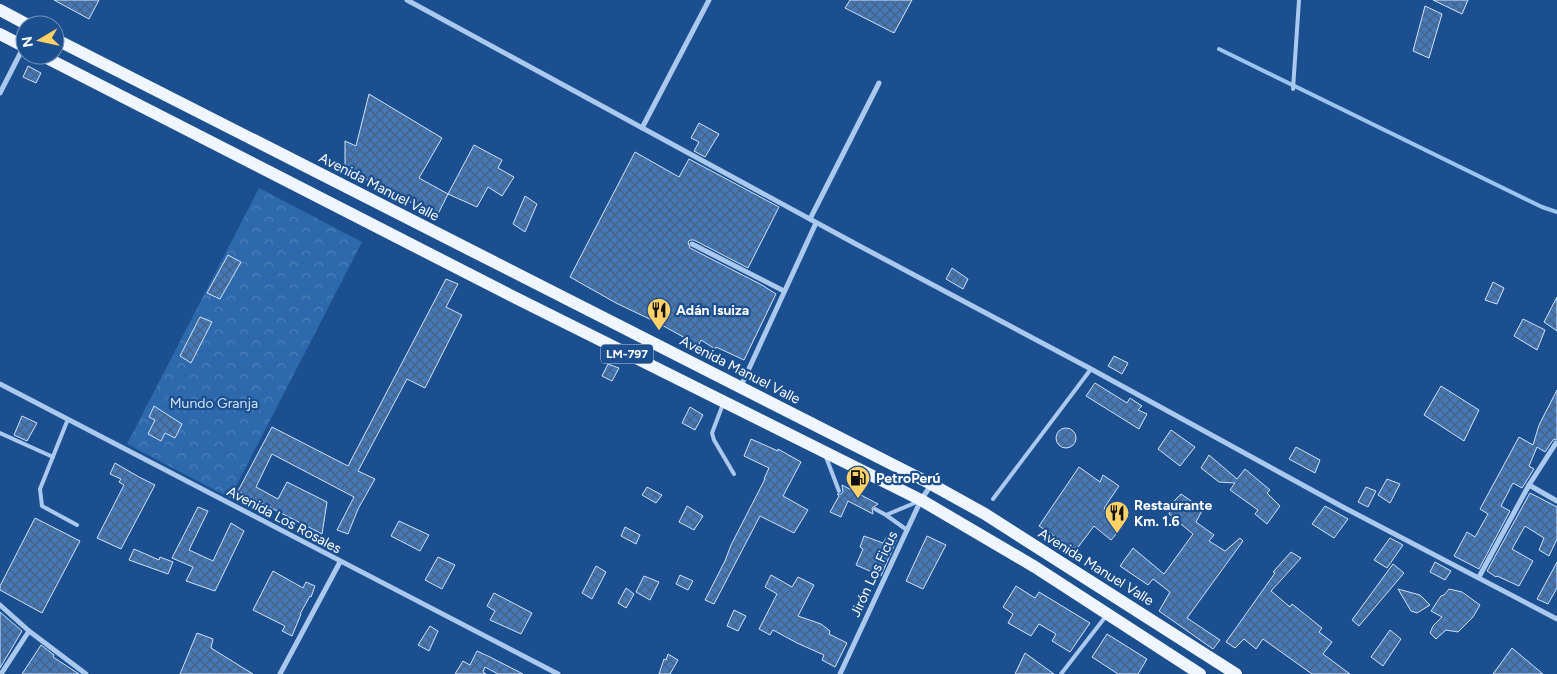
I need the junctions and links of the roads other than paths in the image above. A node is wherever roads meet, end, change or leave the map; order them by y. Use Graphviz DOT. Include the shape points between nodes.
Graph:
graph roads {
  1 [pos="407,0"];
  2 [pos="709,0"];
  3 [pos="1299,0"];
  4 [pos="0,10"];
  5 [pos="15,18"];
  6 [pos="0,34"];
  7 [pos="15,41"];
  8 [pos="65,44"];
  9 [pos="15,64"];
  10 [pos="61,65"];
  11 [pos="879,83"];
  12 [pos="1293,88"];
  13 [pos="0,93"];
  14 [pos="642,128"];
  15 [pos="810,219"];
  16 [pos="816,223"];
  17 [pos="692,244"];
  18 [pos="784,292"];
  19 [pos="1091,369"];
  20 [pos="0,384"];
  21 [pos="740,387"];
  22 [pos="724,402"];
  23 [pos="68,419"];
  24 [pos="0,433"];
  25 [pos="1556,443"];
  26 [pos="824,452"];
  27 [pos="53,457"];
  28 [pos="734,474"];
  29 [pos="931,484"];
  30 [pos="1529,485"];
  31 [pos="840,491"];
  32 [pos="921,500"];
  33 [pos="993,500"];
  34 [pos="1557,501"];
  35 [pos="875,509"];
  36 [pos="886,515"];
  37 [pos="77,525"];
  38 [pos="907,530"];
  39 [pos="340,562"];
  40 [pos="1479,577"];
  41 [pos="0,605"];
  42 [pos="1107,614"];
  43 [pos="1557,619"];
  44 [pos="29,631"];
  45 [pos="1,674"];
  46 [pos="86,674"];
  47 [pos="280,674"];
  48 [pos="558,674"];
  49 [pos="840,674"];
  50 [pos="1061,674"];
  51 [pos="1200,674"];
  52 [pos="1236,674"];
  1 -- 14 [label="street"];
  2 -- 14 [label="street"];
  3 -- 12 [label="lane"];
  4 -- 5 [label="main road"];
  6 -- 7 [label="main road"];
  8 -- 21 [label="main road, Avenida Manuel Valle / LM-797"];
  9 -- 13 [label="street"];
  10 -- 22 [label="main road, LM-797"];
  11 -- 15 [label="street"];
  14 -- 15 [label="street"];
  15 -- 16 [label="street"];
  16 -- 18 [label="street"];
  16 -- 19 [label="street"];
  17 -- 18 [label="street"];
  18 -- 21 [label="street"];
  19 -- 33 [label="lane"];
  19 -- 40 [label="street" via="1341,506"];
  20 -- 23 [label="street, Avenida Los Rosales"];
  21 -- 29 [label="main road, Avenida Manuel Valle / LM-797"];
  22 -- 26 [label="main road, LM-797"];
  22 -- 28 [label="lane" via="712,433"];
  23 -- 27 [label="lane"];
  23 -- 39 [label="street, Avenida Los Rosales"];
  24 -- 27 [label="lane"];
  25 -- 30 [label="street"];
  26 -- 31 [label="lane"];
  26 -- 32 [label="main road, LM-797"];
  27 -- 37 [label="lane" via="40,489 42,506"];
  29 -- 32 [label="street, Jirón Los Ficus"];
  29 -- 52 [label="main road, Avenida Manuel Valle / LM-797" via="984,514"];
  30 -- 34 [label="street"];
  30 -- 40 [label="street"];
  32 -- 36 [label="lane"];
  32 -- 38 [label="street, Jirón Los Ficus"];
  32 -- 42 [label="main road, LM-797"];
  35 -- 36 [label="lane"];
  36 -- 38 [label="lane"];
  38 -- 49 [label="street, Jirón Los Ficus"];
  39 -- 47 [label="street"];
  39 -- 48 [label="street, Avenida Los Rosales"];
  40 -- 43 [label="street"];
  41 -- 44 [label="street"];
  42 -- 50 [label="lane"];
  42 -- 51 [label="main road, LM-797"];
  44 -- 45 [label="street"];
  44 -- 46 [label="street"];
}
